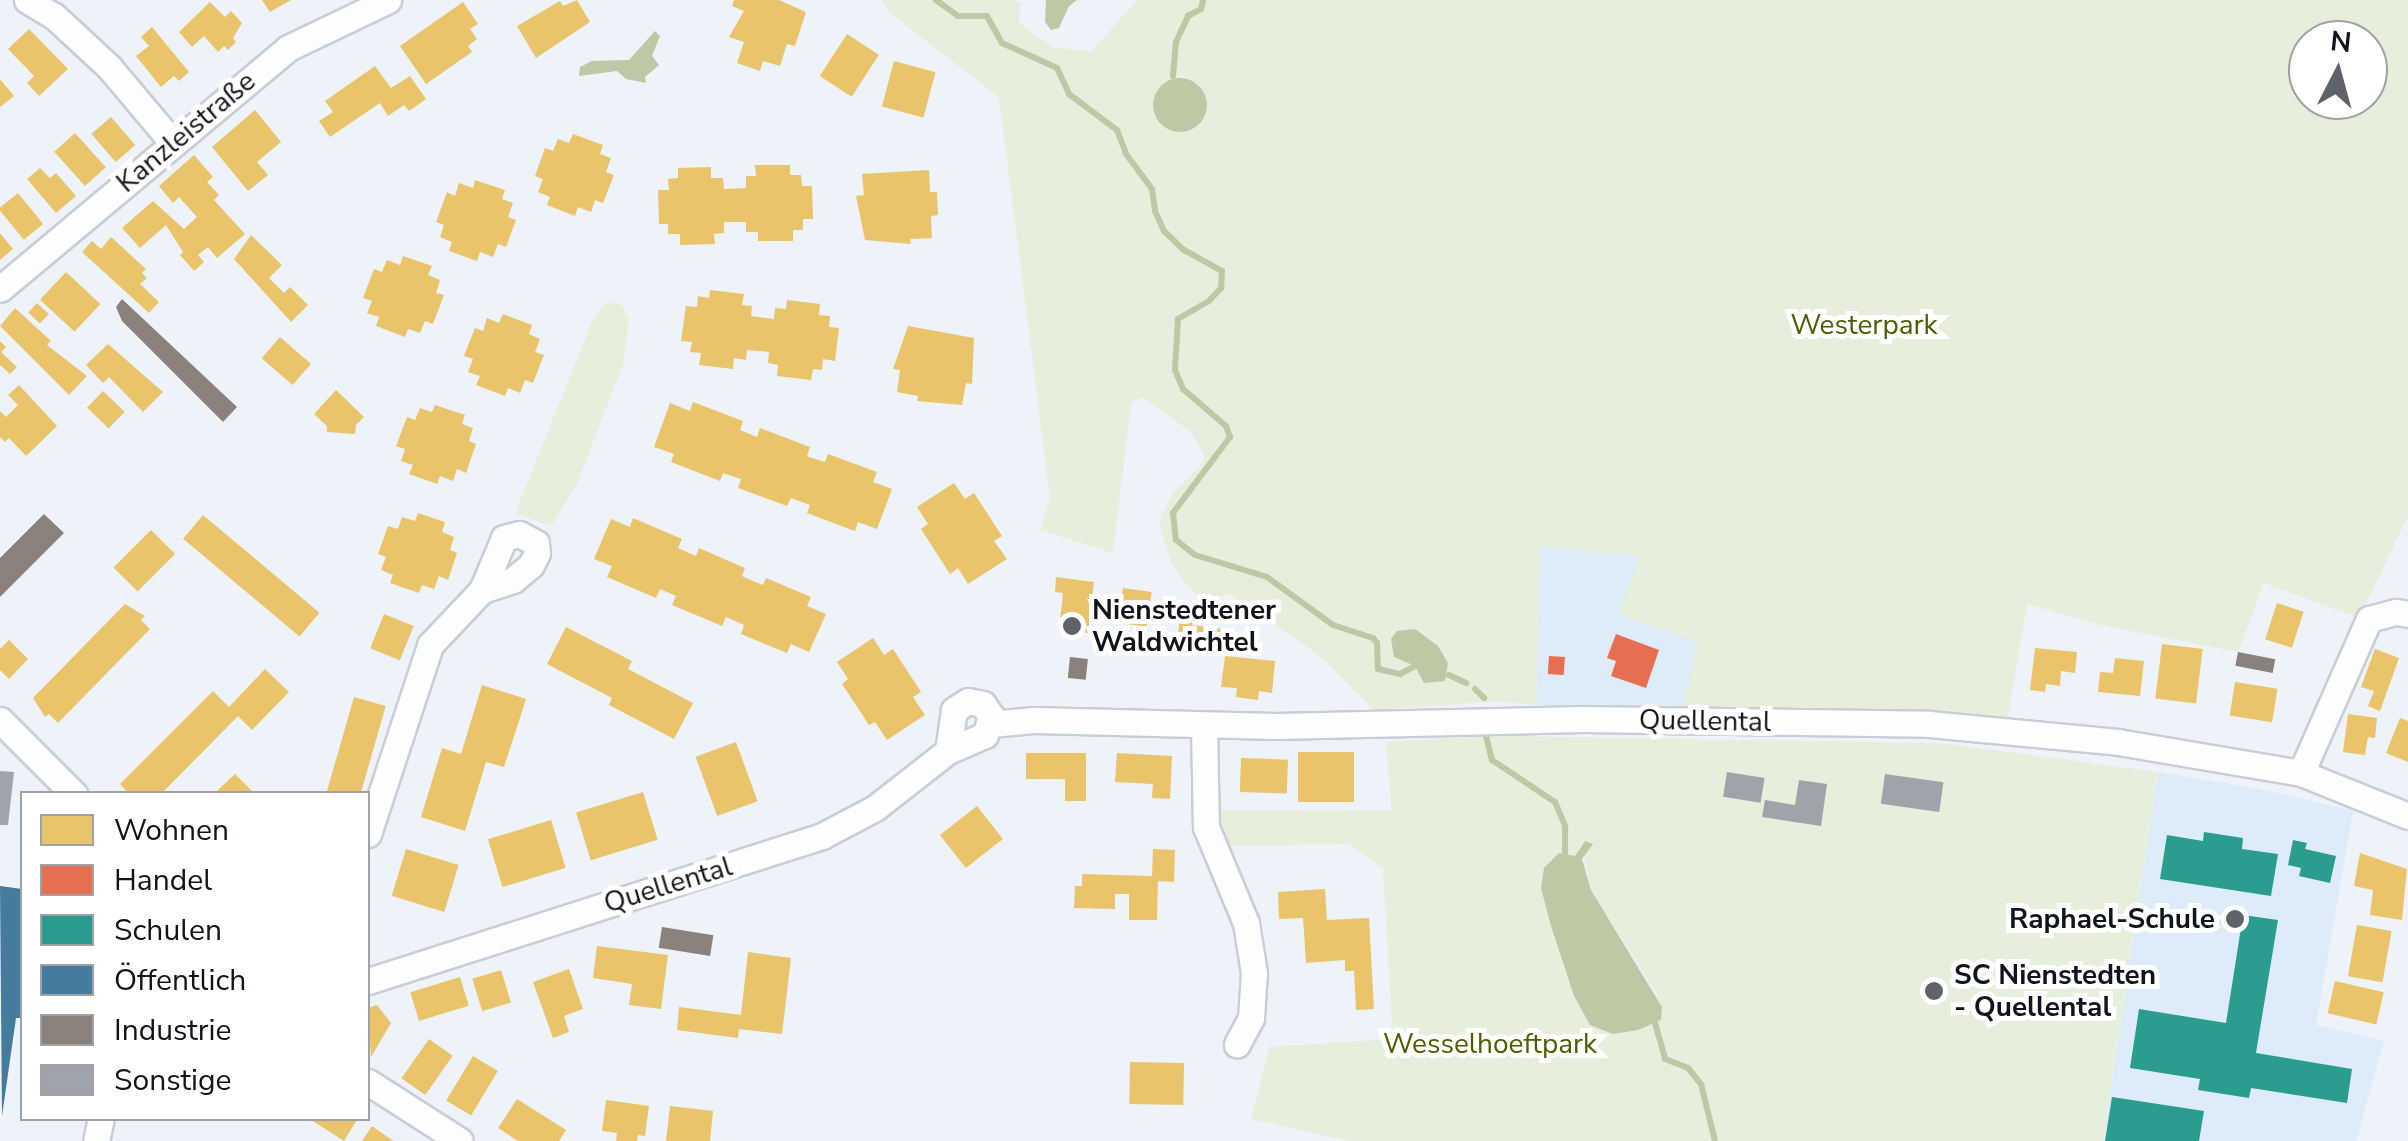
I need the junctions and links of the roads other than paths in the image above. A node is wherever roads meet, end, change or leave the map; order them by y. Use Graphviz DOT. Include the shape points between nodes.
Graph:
graph roads {
  1 [pos="27,0"];
  2 [pos="388,0"];
  3 [pos="174,143"];
  4 [pos="0,289"];
  5 [pos="482,590"];
  6 [pos="2408,614"];
  7 [pos="0,720"];
  8 [pos="991,724"];
  9 [pos="1204,726"];
  10 [pos="948,751"];
  11 [pos="2301,773"];
  12 [pos="71,791"];
  13 [pos="2408,816"];
  14 [pos="370,828"];
  15 [pos="370,980"];
  16 [pos="1237,1044"];
  17 [pos="370,1083"];
  18 [pos="460,1141"];
  1 -- 3 [label="street" via="109,67"];
  2 -- 3 [label="street, Kanzleistraße" via="288,48"];
  3 -- 4 [label="street, Kanzleistraße"];
  5 -- 14 [label="street" via="430,645"];
  6 -- 11 [label="street" via="2370,619"];
  7 -- 12 [label="street"];
  8 -- 9 [label="street, Quellental"];
  8 -- 10 [label="street, Quellental" via="986,734"];
  8 -- 10 [label="street, Quellental" via="983,704 960,704 950,720"];
  9 -- 11 [label="street, Quellental" via="1582,719 1930,724 2118,742"];
  9 -- 16 [label="street" via="1206,827 1242,912 1252,960 1251,1018"];
  10 -- 15 [label="street, Quellental" via="876,808 822,836"];
  11 -- 13 [label="street, Quellental"];
  17 -- 18 [label="street"];
}
